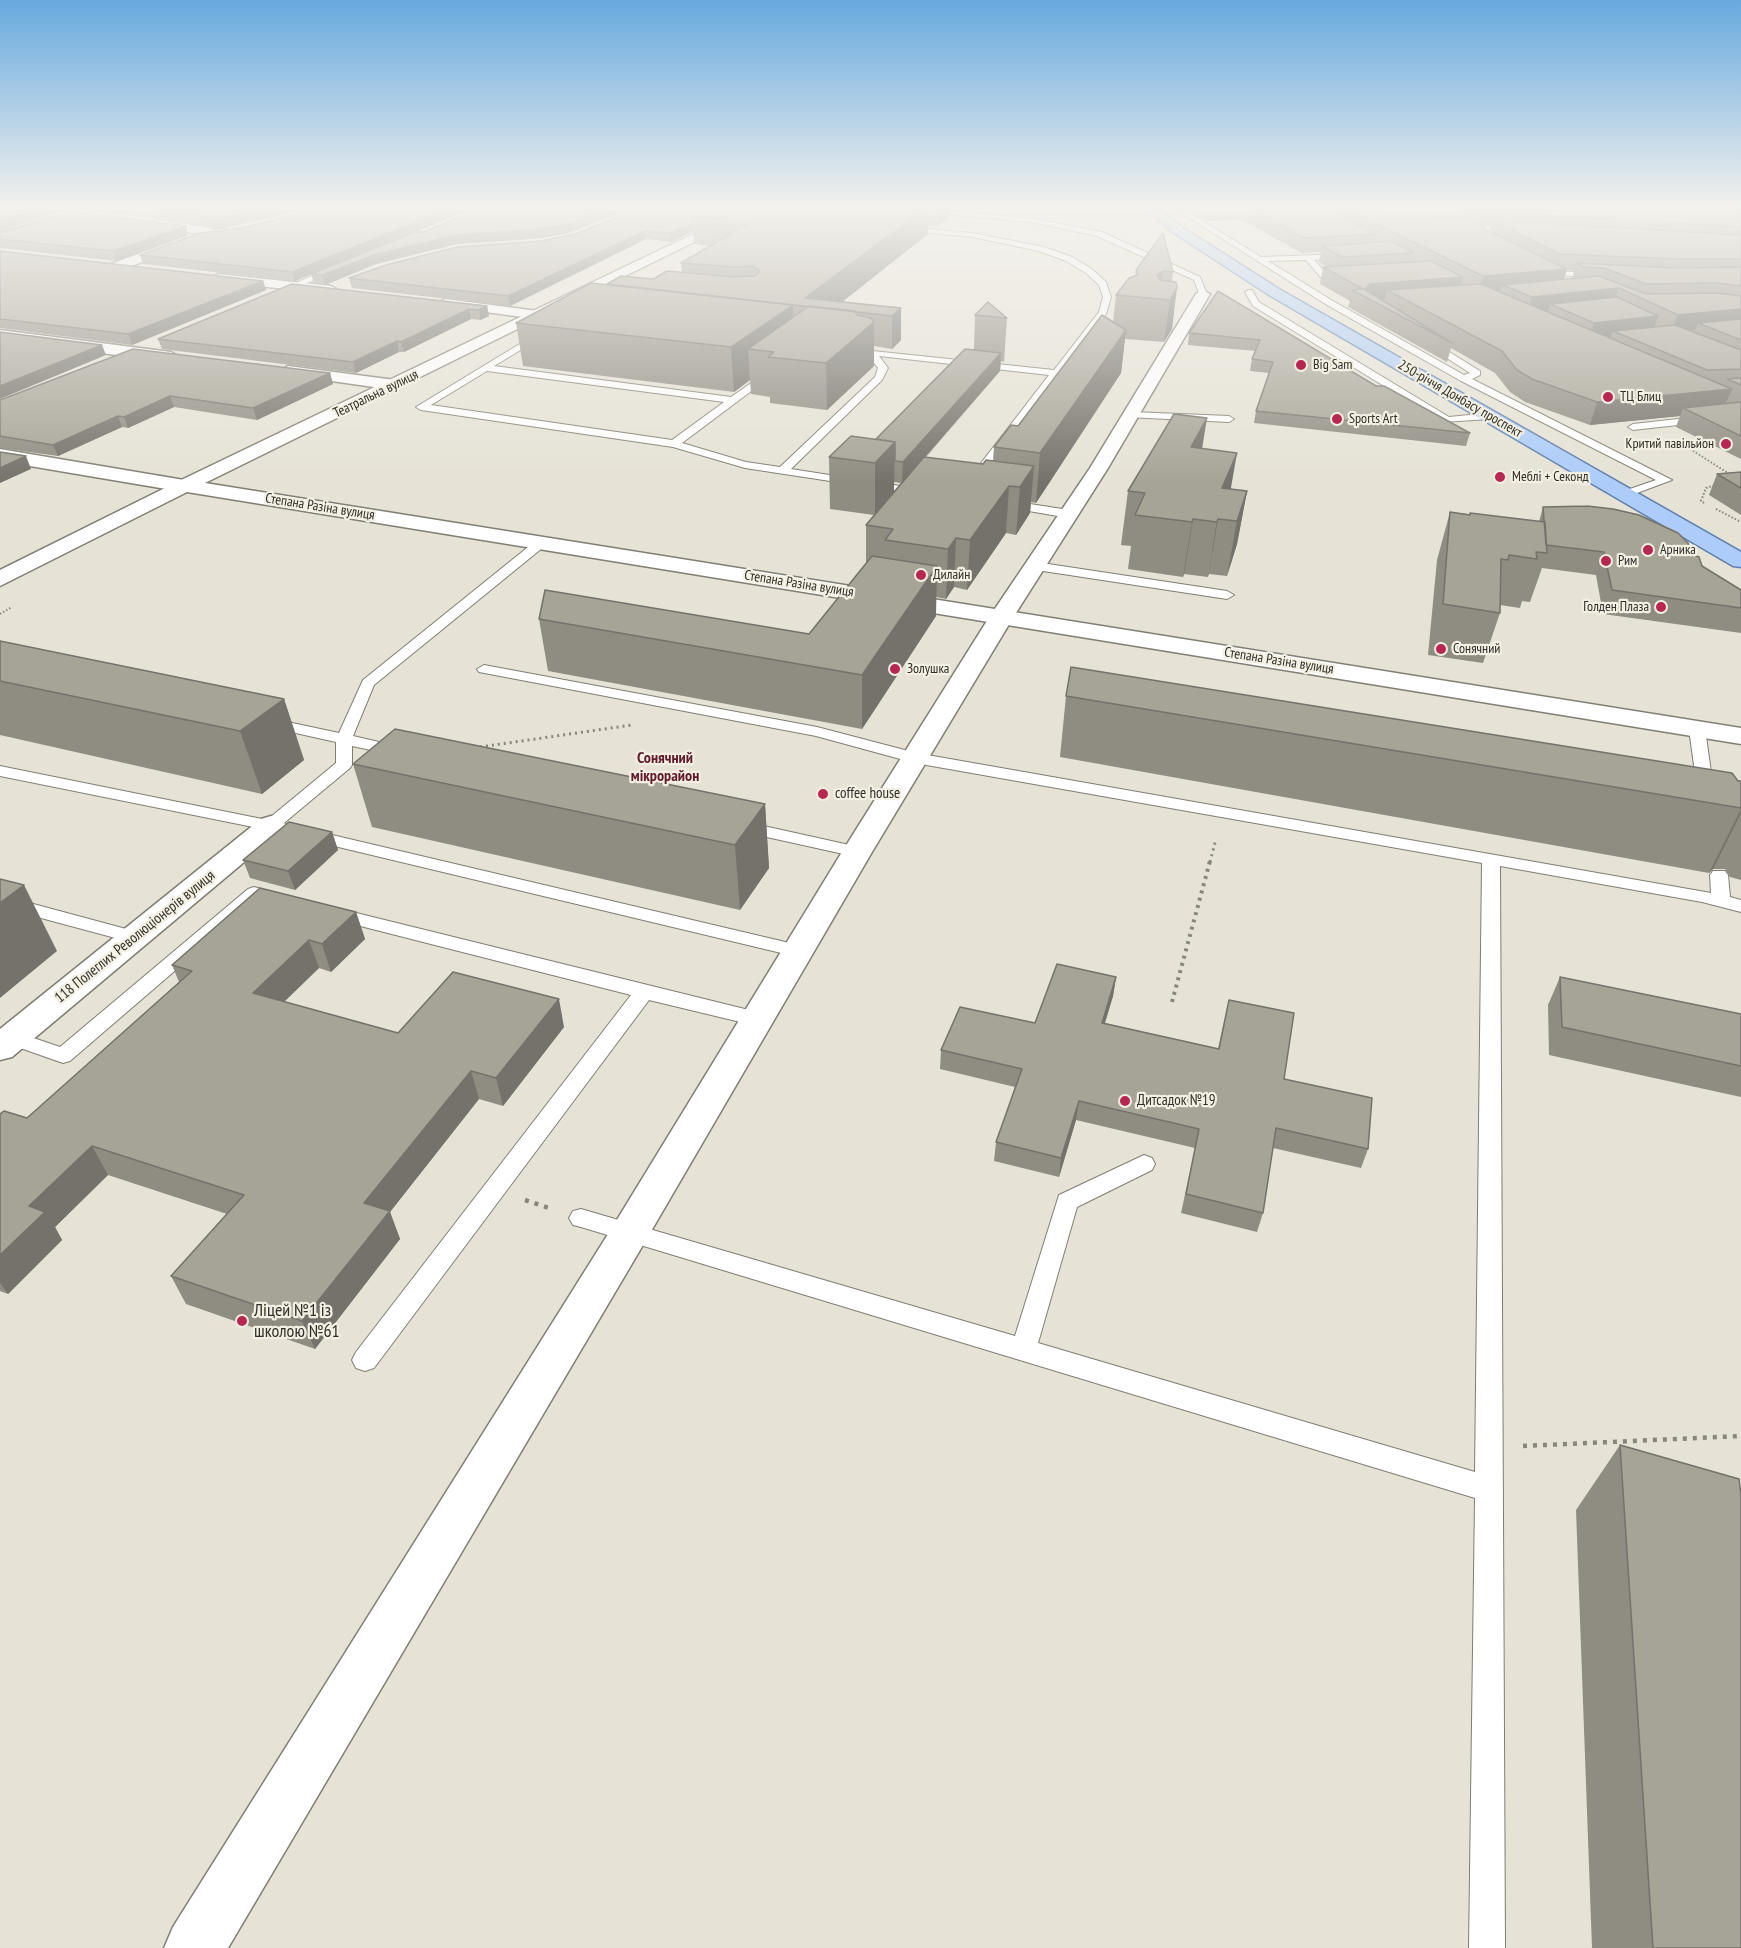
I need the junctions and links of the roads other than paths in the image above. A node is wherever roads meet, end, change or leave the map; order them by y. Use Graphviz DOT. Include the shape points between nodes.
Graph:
graph roads {
  1 [pos="567,301"];
  2 [pos="1107,301"];
  3 [pos="1192,301"];
  4 [pos="1254,301"];
  5 [pos="1289,301"];
  6 [pos="1328,301"];
  7 [pos="432,302"];
  8 [pos="1189,311"];
  9 [pos="538,315"];
  10 [pos="552,328"];
  11 [pos="0,335"];
  12 [pos="1418,337"];
  13 [pos="165,339"];
  14 [pos="841,349"];
  15 [pos="852,351"];
  16 [pos="133,352"];
  17 [pos="193,359"];
  18 [pos="103,365"];
  19 [pos="780,366"];
  20 [pos="484,368"];
  21 [pos="276,370"];
  22 [pos="1056,373"];
  23 [pos="1464,379"];
  24 [pos="395,385"];
  25 [pos="734,400"];
  26 [pos="1720,405"];
  27 [pos="1131,415"];
  28 [pos="1741,415"];
  29 [pos="1489,416"];
  30 [pos="1228,419"];
  31 [pos="1633,427"];
  32 [pos="674,444"];
  33 [pos="0,455"];
  34 [pos="783,470"];
  35 [pos="184,486"];
  36 [pos="968,489"];
  37 [pos="938,494"];
  38 [pos="1625,494"];
  39 [pos="993,502"];
  40 [pos="1069,514"];
  41 [pos="542,542"];
  42 [pos="1741,561"];
  43 [pos="1035,566"];
  44 [pos="0,579"];
  45 [pos="1227,595"];
  46 [pos="1002,616"];
  47 [pos="484,669"];
  48 [pos="254,720"];
  49 [pos="1697,729"];
  50 [pos="1741,736"];
  51 [pos="344,739"];
  52 [pos="419,756"];
  53 [pos="915,758"];
  54 [pos="0,771"];
  55 [pos="1708,805"];
  56 [pos="731,824"];
  57 [pos="271,825"];
  58 [pos="857,852"];
  59 [pos="1491,859"];
  60 [pos="1719,875"];
  61 [pos="0,901"];
  62 [pos="1721,901"];
  63 [pos="1741,906"];
  64 [pos="135,937"];
  65 [pos="798,951"];
  66 [pos="644,992"];
  67 [pos="757,1019"];
  68 [pos="6,1043"];
  69 [pos="1144,1164"];
  70 [pos="582,1218"];
  71 [pos="629,1234"];
  72 [pos="1023,1351"];
  73 [pos="365,1360"];
  74 [pos="1489,1489"];
  75 [pos="194,1948"];
  76 [pos="1487,1948"];
  1 -- 9 [label="street, Театральна вулиця"];
  2 -- 22 [label="lane" via="1107,312"];
  3 -- 8 [label="lane"];
  4 -- 29 [label="lane" via="1448,420"];
  5 -- 29 [label="main road, 250-річчя Донбасу проспект"];
  6 -- 23 [label="lane"];
  7 -- 9 [label="street"];
  8 -- 27 [label="street"];
  9 -- 24 [label="street, Театральна вулиця"];
  10 -- 20 [label="lane"];
  11 -- 16 [label="street"];
  12 -- 23 [label="lane" via="1477,373"];
  13 -- 16 [label="street"];
  14 -- 15 [label="lane"];
  15 -- 22 [label="lane"];
  15 -- 34 [label="lane" via="875,358 883,368 879,378"];
  16 -- 17 [label="street"];
  16 -- 18 [label="street"];
  19 -- 25 [label="lane"];
  20 -- 25 [label="lane"];
  20 -- 32 [label="lane" via="421,407"];
  21 -- 24 [label="street"];
  22 -- 36 [label="lane"];
  23 -- 38 [label="lane" via="1666,480"];
  24 -- 35 [label="street, Театральна вулиця"];
  25 -- 32 [label="lane"];
  26 -- 28 [label="lane"];
  27 -- 30 [label="lane"];
  27 -- 40 [label="street"];
  28 -- 31 [label="lane"];
  29 -- 38 [label="main road, 250-річчя Донбасу проспект"];
  32 -- 34 [label="lane" via="745,465"];
  33 -- 35 [label="street, Степана Разіна вулиця"];
  34 -- 37 [label="lane"];
  35 -- 41 [label="street, Степана Разіна вулиця"];
  35 -- 44 [label="street, Театральна вулиця"];
  38 -- 42 [label="main road, 250-річчя Донбасу проспект"];
  39 -- 40 [label="lane"];
  40 -- 43 [label="street"];
  41 -- 46 [label="street, Степана Разіна вулиця"];
  41 -- 51 [label="lane" via="368,683"];
  43 -- 45 [label="lane"];
  43 -- 46 [label="street"];
  46 -- 49 [label="street, Степана Разіна вулиця"];
  46 -- 53 [label="street"];
  47 -- 53 [label="lane" via="817,732"];
  48 -- 51 [label="lane"];
  49 -- 50 [label="street, Степана Разіна вулиця"];
  49 -- 55 [label="lane"];
  51 -- 52 [label="lane"];
  51 -- 57 [label="lane" via="344,765"];
  53 -- 58 [label="street"];
  53 -- 59 [label="lane"];
  54 -- 57 [label="lane"];
  56 -- 58 [label="lane"];
  57 -- 64 [label="street, 118 Полеглих Революціонерів вулиця"];
  57 -- 65 [label="lane"];
  58 -- 65 [label="street"];
  59 -- 62 [label="lane"];
  59 -- 74 [label="lane"];
  60 -- 62 [label="lane"];
  61 -- 64 [label="lane"];
  62 -- 63 [label="lane"];
  64 -- 68 [label="street, 118 Полеглих Революціонерів вулиця"];
  65 -- 67 [label="street"];
  66 -- 67 [label="lane"];
  66 -- 68 [label="lane" via="254,893 63,1056"];
  66 -- 73 [label="lane"];
  67 -- 71 [label="street"];
  69 -- 72 [label="lane" via="1067,1201"];
  70 -- 71 [label="lane"];
  71 -- 72 [label="lane"];
  71 -- 75 [label="street"];
  72 -- 74 [label="lane"];
  74 -- 76 [label="lane"];
}
